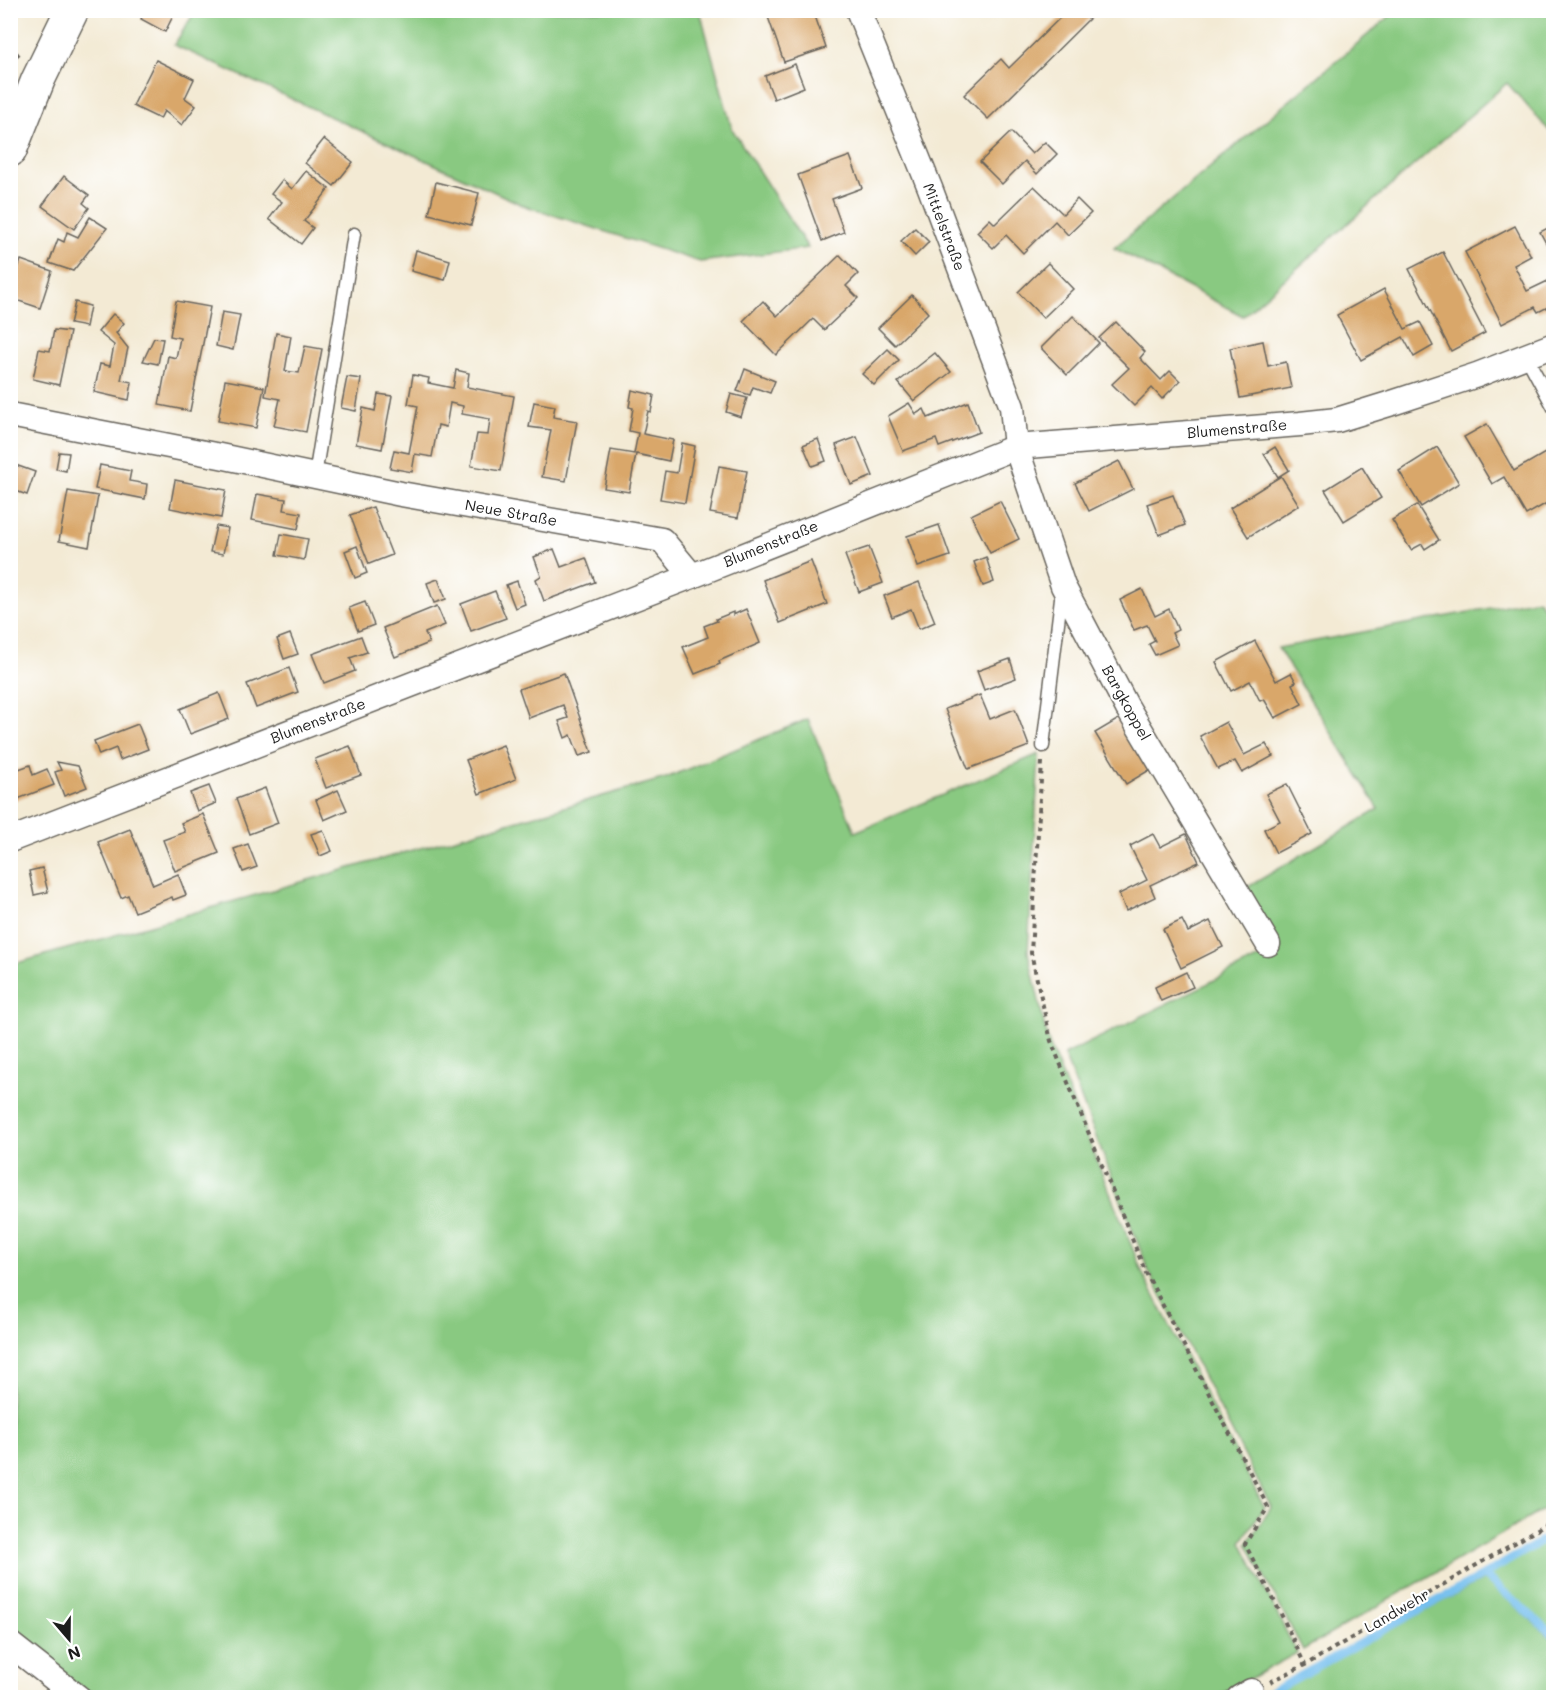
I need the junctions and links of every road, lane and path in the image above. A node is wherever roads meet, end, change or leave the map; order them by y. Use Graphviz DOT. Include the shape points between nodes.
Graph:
graph roads {
  1 [pos="72,10"];
  2 [pos="858,10"];
  3 [pos="10,150"];
  4 [pos="354,234"];
  5 [pos="1554,345"];
  6 [pos="1526,356"];
  7 [pos="1554,408"];
  8 [pos="10,415"];
  9 [pos="1016,447"];
  10 [pos="315,476"];
  11 [pos="692,576"];
  12 [pos="1063,586"];
  13 [pos="1042,746"];
  14 [pos="10,840"];
  15 [pos="1268,944"];
  16 [pos="1554,1520"];
  17 [pos="10,1644"];
  18 [pos="1305,1665"];
  19 [pos="1245,1694"];
  20 [pos="79,1698"];
  1 -- 3 [label="street"];
  2 -- 9 [label="street, Mittelstraße" via="1008,396"];
  4 -- 10 [label="lane"];
  5 -- 6 [label="street, Blumenstraße"];
  6 -- 7 [label="lane"];
  6 -- 9 [label="street, Blumenstraße" via="1337,420"];
  8 -- 10 [label="street, Neue Straße"];
  9 -- 11 [label="street, Blumenstraße"];
  9 -- 12 [label="street, Bargkoppel"];
  10 -- 11 [label="street, Neue Straße" via="662,540"];
  11 -- 14 [label="street, Blumenstraße"];
  12 -- 13 [label="lane"];
  12 -- 15 [label="street, Bargkoppel" via="1127,707"];
  13 -- 18 [label="path" via="1031,953 1051,1041 1146,1273 1268,1507 1245,1544"];
  16 -- 18 [label="path, Landwehr"];
  17 -- 20 [label="street"];
  18 -- 19 [label="path, Landwehr"];
}
